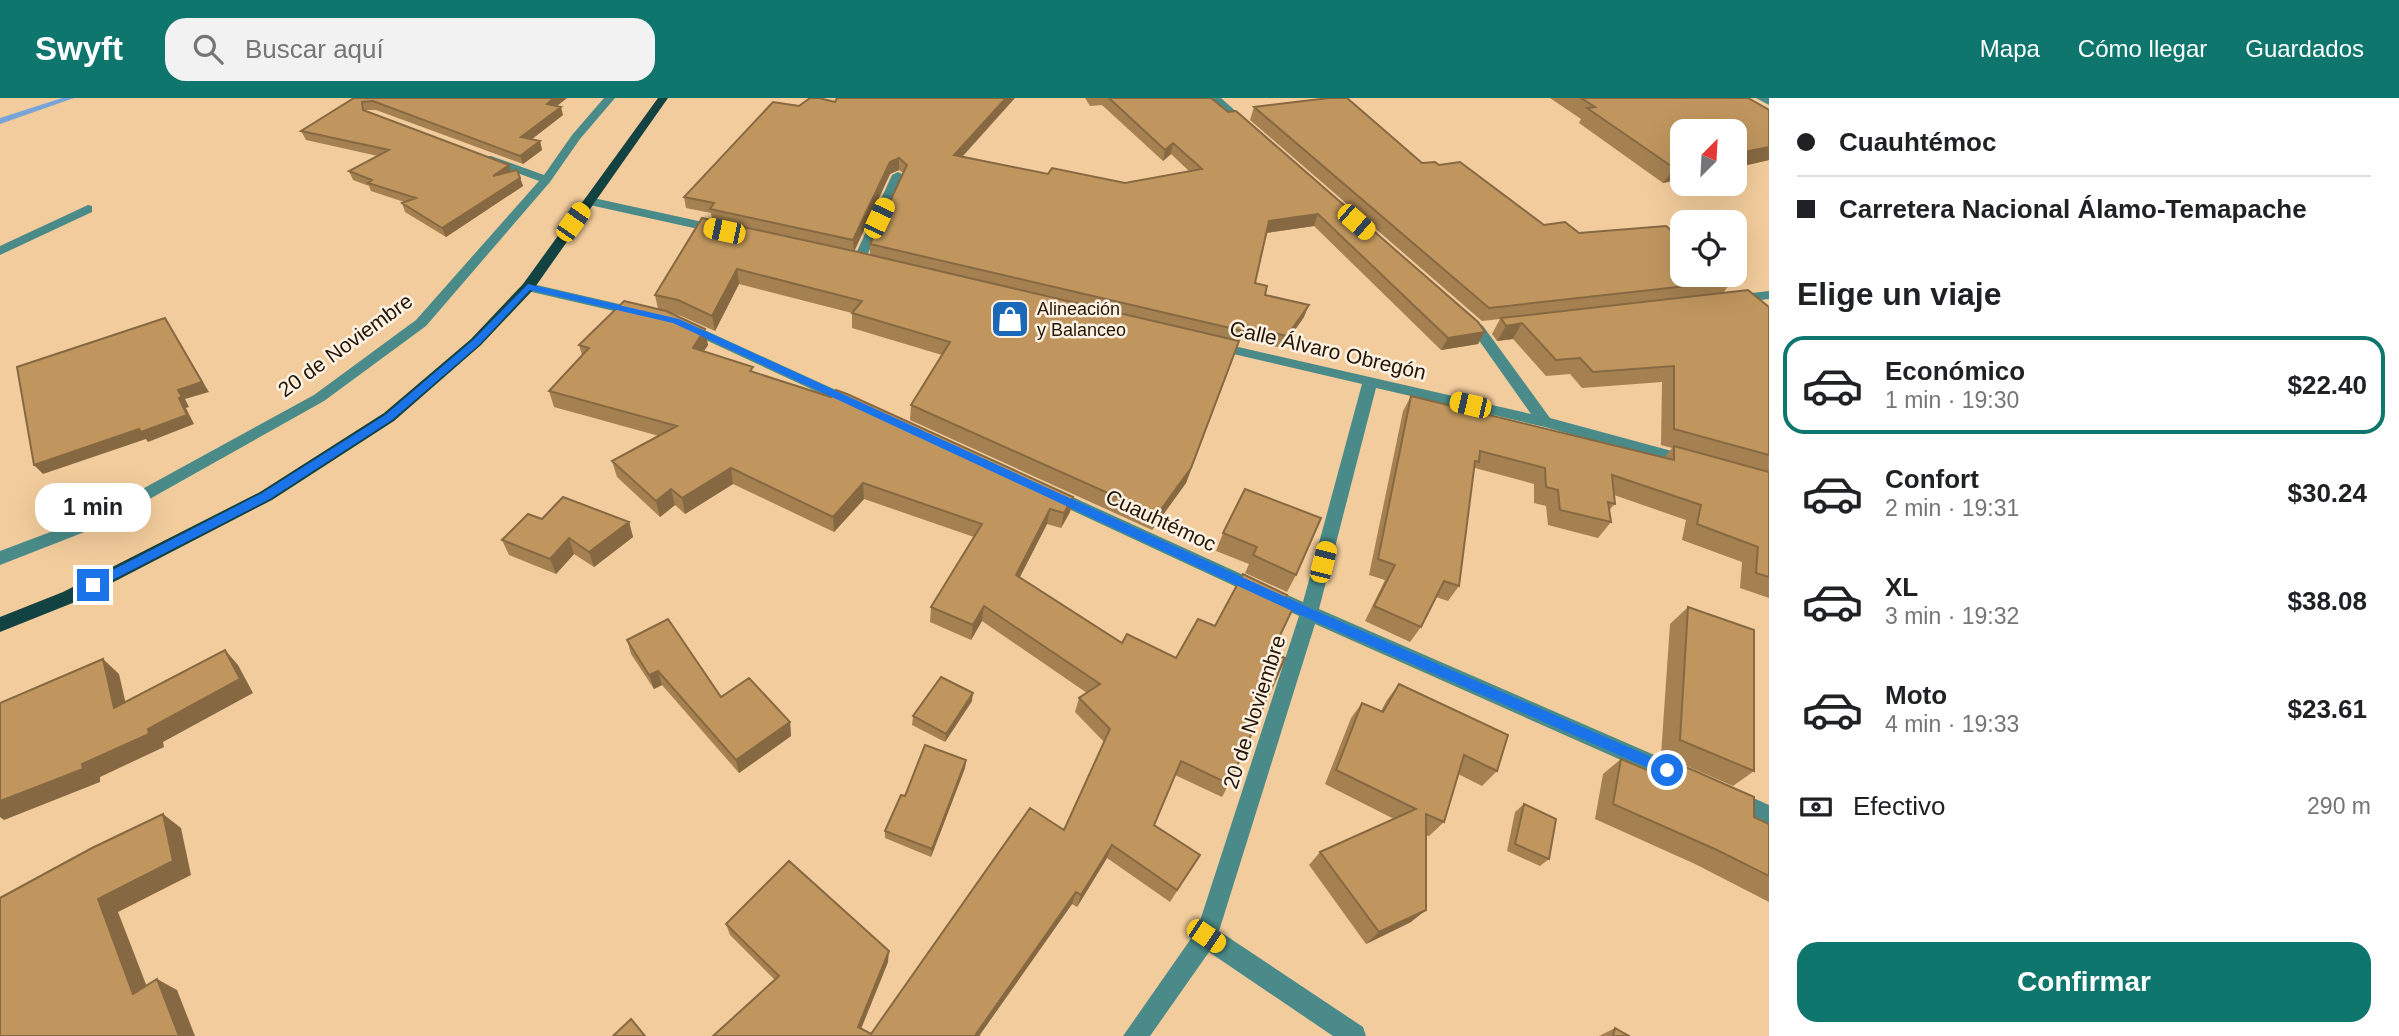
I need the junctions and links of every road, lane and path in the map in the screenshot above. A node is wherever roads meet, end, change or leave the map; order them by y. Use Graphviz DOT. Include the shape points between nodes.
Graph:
graph roads {
  1 [pos="610,98"];
  2 [pos="663,98"];
  3 [pos="1215,98"];
  4 [pos="1761,98"];
  5 [pos="1769,102"];
  6 [pos="1257,135"];
  7 [pos="471,152"];
  8 [pos="898,175"];
  9 [pos="546,180"];
  10 [pos="589,201"];
  11 [pos="88,209"];
  12 [pos="737,234"];
  13 [pos="0,251"];
  14 [pos="859,260"];
  15 [pos="528,286"];
  16 [pos="1769,295"];
  17 [pos="1714,302"];
  18 [pos="1457,310"];
  19 [pos="1195,341"];
  20 [pos="1370,382"];
  21 [pos="866,409"];
  22 [pos="1545,422"];
  23 [pos="1703,465"];
  24 [pos="1030,485"];
  25 [pos="0,558"];
  26 [pos="1309,613"];
  27 [pos="0,625"];
  28 [pos="1769,815"];
  29 [pos="1206,936"];
  30 [pos="1135,1036"];
  31 [pos="1354,1036"];
  1 -- 9 [label="street, 20 de Noviembre"];
  2 -- 10 [label="main road"];
  3 -- 6 [label="street"];
  4 -- 5 [label="street"];
  7 -- 9 [label="street"];
  8 -- 14 [label="street"];
  9 -- 25 [label="street, 20 de Noviembre" via="421,323 319,398 99,520"];
  10 -- 12 [label="street"];
  10 -- 15 [label="main road"];
  11 -- 13 [label="street"];
  15 -- 21 [label="street" via="669,319"];
  15 -- 27 [label="main road" via="476,342 388,418 266,496 69,597"];
  16 -- 17 [label="street"];
  18 -- 22 [label="street" via="1485,328"];
  19 -- 20 [label="street, Calle Álvaro Obregón"];
  20 -- 22 [label="street, Calle Álvaro Obregón"];
  20 -- 26 [label="street, 20 de Noviembre"];
  22 -- 23 [label="street, Calle Álvaro Obregón"];
  24 -- 26 [label="street, Cuauhtémoc"];
  26 -- 28 [label="street, Cuauhtémoc"];
  26 -- 29 [label="street, 20 de Noviembre"];
  29 -- 30 [label="street, 20 de Noviembre"];
  29 -- 31 [label="street"];
}
